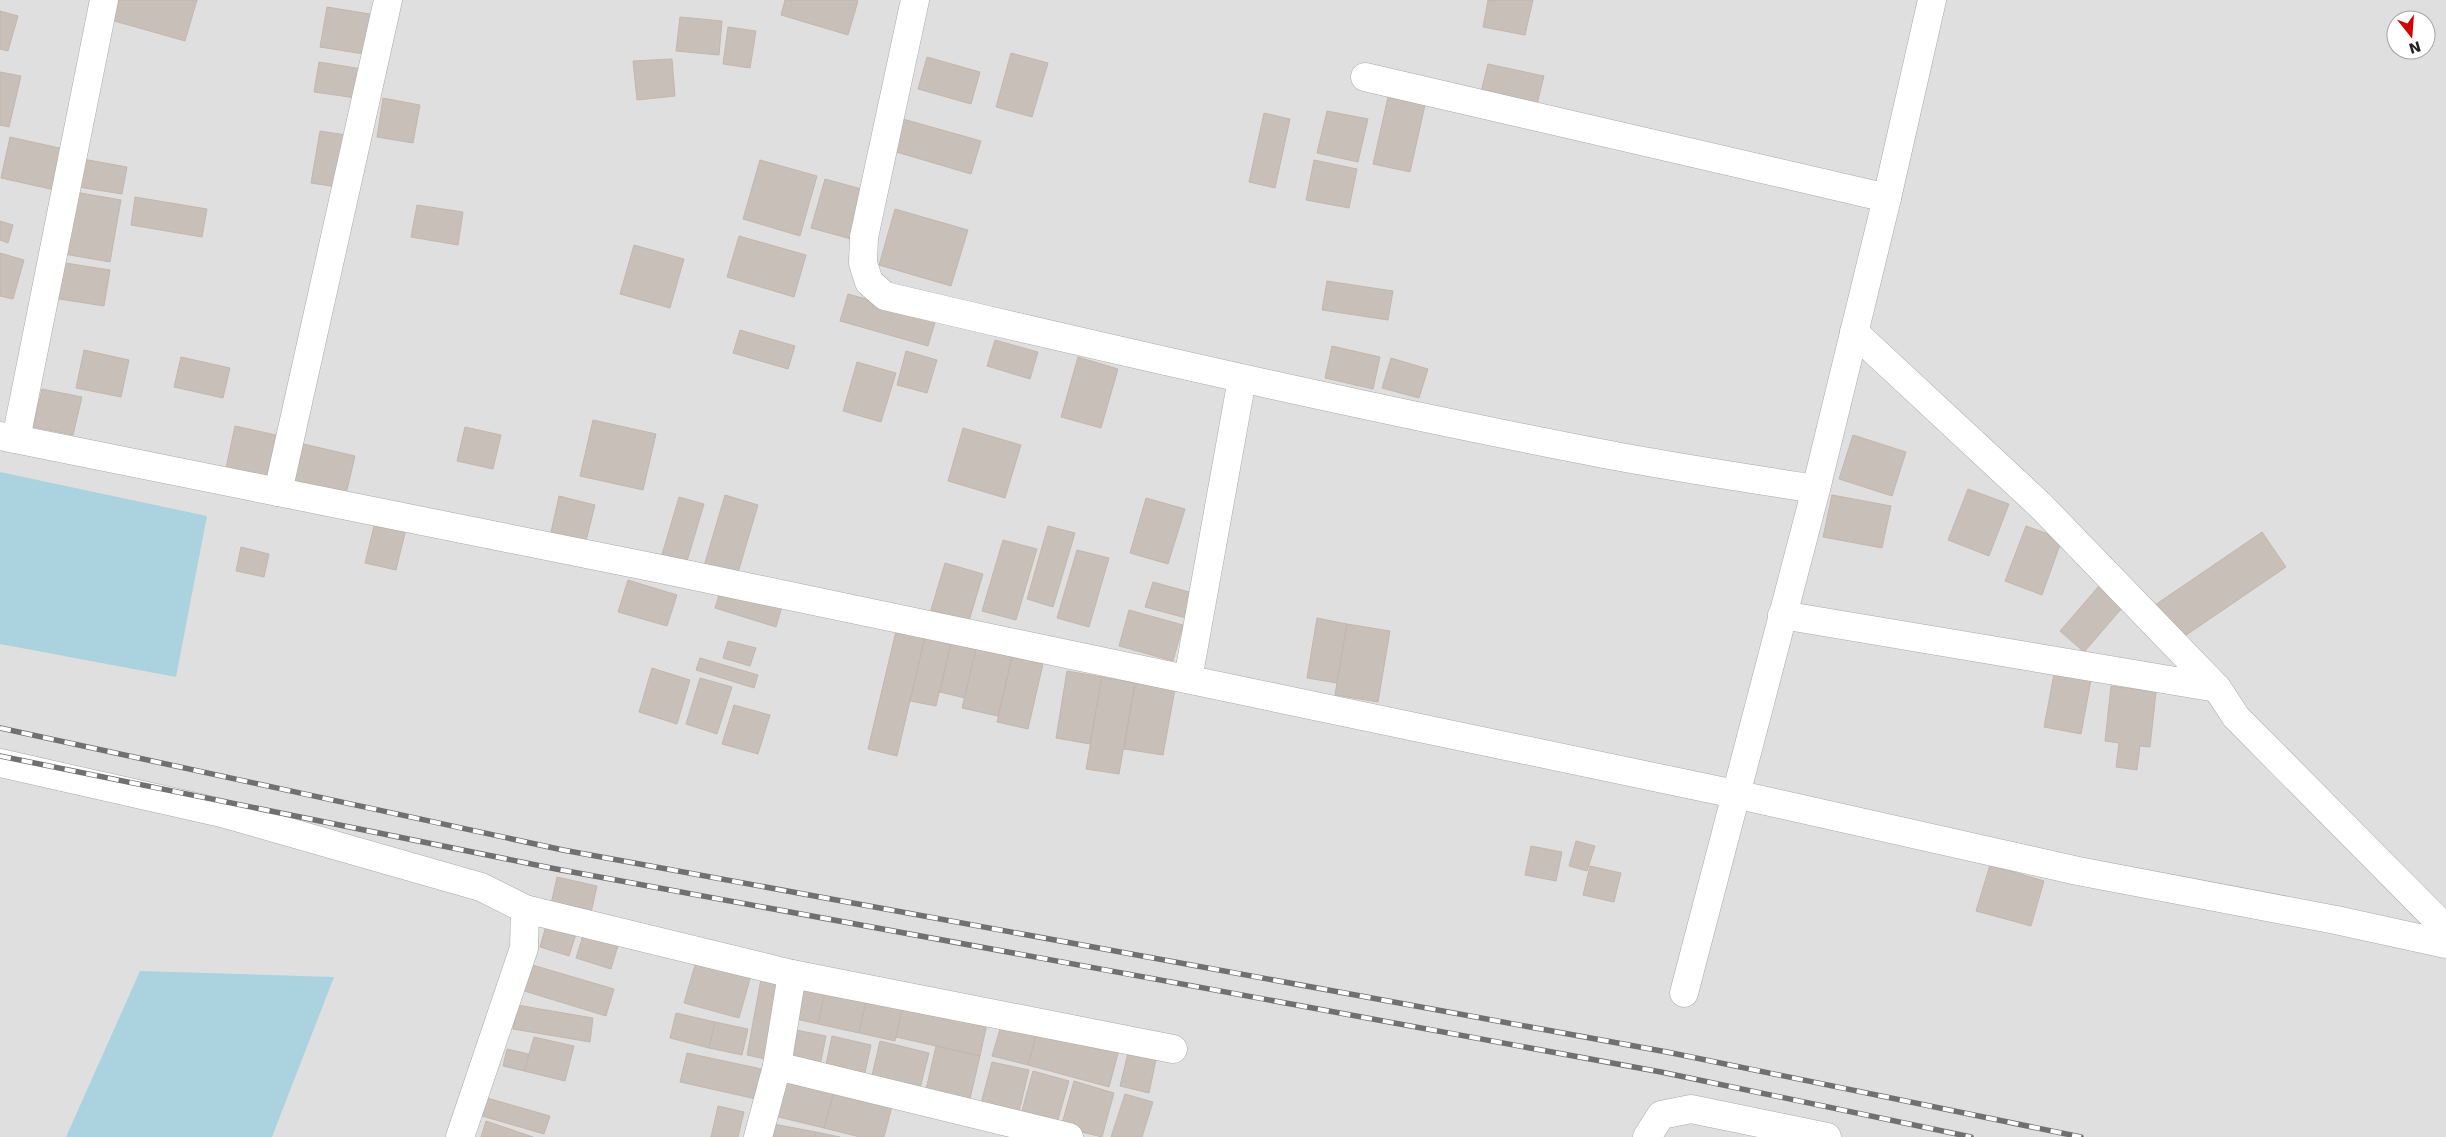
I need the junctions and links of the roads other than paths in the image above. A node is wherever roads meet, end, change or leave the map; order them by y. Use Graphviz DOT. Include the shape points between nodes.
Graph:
graph roads {
  1 [pos="104,0"];
  2 [pos="388,0"];
  3 [pos="915,0"];
  4 [pos="1932,0"];
  5 [pos="1365,77"];
  6 [pos="1887,198"];
  7 [pos="1854,332"];
  8 [pos="1242,378"];
  9 [pos="8,437"];
  10 [pos="1816,489"];
  11 [pos="278,492"];
  12 [pos="1782,615"];
  13 [pos="1188,679"];
  14 [pos="2217,688"];
  15 [pos="0,763"];
  16 [pos="1735,794"];
  17 [pos="525,909"];
  18 [pos="2446,929"];
  19 [pos="2446,944"];
  20 [pos="792,974"];
  21 [pos="1684,993"];
  22 [pos="1173,1050"];
  23 [pos="777,1066"];
  24 [pos="460,1137"];
  25 [pos="758,1137"];
  26 [pos="1069,1137"];
  27 [pos="1647,1137"];
  28 [pos="1827,1137"];
  1 -- 9 [label="street"];
  2 -- 11 [label="street"];
  3 -- 8 [label="street" via="864,237 863,263 869,282 885,296"];
  4 -- 6 [label="street"];
  5 -- 6 [label="street"];
  6 -- 7 [label="street"];
  7 -- 10 [label="street"];
  7 -- 14 [label="street" via="2040,505"];
  8 -- 10 [label="street" via="1592,452"];
  8 -- 13 [label="street"];
  9 -- 11 [label="street"];
  10 -- 12 [label="street"];
  11 -- 13 [label="street"];
  12 -- 14 [label="street"];
  12 -- 16 [label="street"];
  13 -- 16 [label="street"];
  14 -- 18 [label="street" via="2236,717"];
  15 -- 17 [label="street" via="222,813 481,887"];
  16 -- 19 [label="street" via="2078,871"];
  16 -- 21 [label="street"];
  17 -- 20 [label="street"];
  17 -- 24 [label="street" via="524,948"];
  20 -- 22 [label="street"];
  20 -- 23 [label="street"];
  23 -- 25 [label="street"];
  23 -- 26 [label="street"];
  27 -- 28 [label="street" via="1661,1115 1691,1109"];
}
